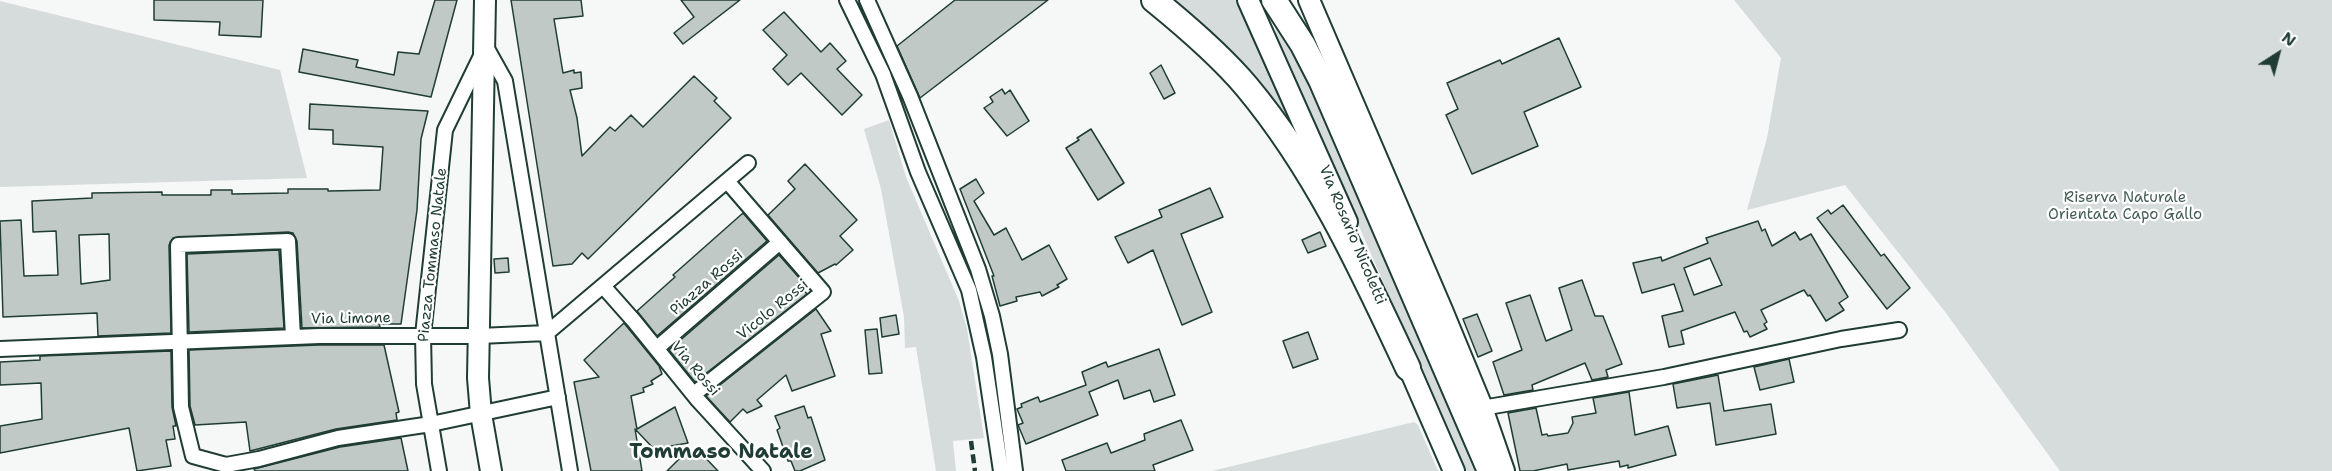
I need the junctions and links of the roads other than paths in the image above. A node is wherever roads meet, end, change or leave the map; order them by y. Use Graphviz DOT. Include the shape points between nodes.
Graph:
graph roads {
  1 [pos="485,0"];
  2 [pos="847,0"];
  3 [pos="867,0"];
  4 [pos="1154,0"];
  5 [pos="1248,0"];
  6 [pos="1274,0"];
  7 [pos="1309,0"];
  8 [pos="486,47"];
  9 [pos="748,163"];
  10 [pos="728,181"];
  11 [pos="780,242"];
  12 [pos="603,286"];
  13 [pos="1899,330"];
  14 [pos="547,333"];
  15 [pos="423,335"];
  16 [pos="478,336"];
  17 [pos="293,337"];
  18 [pos="180,342"];
  19 [pos="657,348"];
  20 [pos="0,349"];
  21 [pos="1408,368"];
  22 [pos="694,394"];
  23 [pos="558,397"];
  24 [pos="1482,408"];
  25 [pos="481,414"];
  26 [pos="431,424"];
  27 [pos="439,471"];
  28 [pos="491,471"];
  29 [pos="570,471"];
  30 [pos="763,471"];
  31 [pos="1001,471"];
  32 [pos="1015,471"];
  33 [pos="1454,471"];
  34 [pos="1490,471"];
  35 [pos="1504,471"];
  1 -- 8 [label="main road"];
  2 -- 31 [label="street" via="887,84 918,172 969,290 984,357"];
  3 -- 32 [label="street" via="914,105 978,269 1000,354"];
  4 -- 21 [label="highway" via="1220,59 1276,124 1329,207"];
  5 -- 21 [label="main road, Via Rosario Nicoletti"];
  6 -- 34 [label="highway" via="1321,80"];
  7 -- 24 [label="main road"];
  8 -- 14 [label="street" via="505,81"];
  8 -- 15 [label="street, Piazza Tommaso Natale" via="445,130"];
  8 -- 16 [label="main road"];
  9 -- 10 [label="street"];
  10 -- 11 [label="street"];
  10 -- 12 [label="street"];
  11 -- 19 [label="street, Piazza Rossi"];
  11 -- 22 [label="street, Vicolo Rossi" via="823,292"];
  12 -- 14 [label="street"];
  12 -- 19 [label="street, Via Rossi"];
  13 -- 24 [label="street"];
  14 -- 16 [label="street, Via Limone"];
  14 -- 23 [label="street"];
  15 -- 16 [label="street, Via Limone"];
  15 -- 17 [label="street, Via Limone"];
  15 -- 26 [label="street, Piazza Tommaso Natale" via="424,384"];
  16 -- 25 [label="main road"];
  17 -- 18 [label="street, Via Limone"];
  17 -- 18 [label="street" via="288,241 178,245"];
  18 -- 20 [label="street, Via Limone"];
  18 -- 26 [label="street" via="181,406 194,456 226,465 338,438"];
  19 -- 22 [label="street, Via Rossi"];
  21 -- 33 [label="main road, Via Rosario Nicoletti"];
  22 -- 30 [label="street, Via Rossi"];
  23 -- 25 [label="street"];
  23 -- 29 [label="street"];
  24 -- 35 [label="main road"];
  25 -- 26 [label="street"];
  25 -- 28 [label="main road"];
  26 -- 27 [label="street, Piazza Tommaso Natale"];
}
